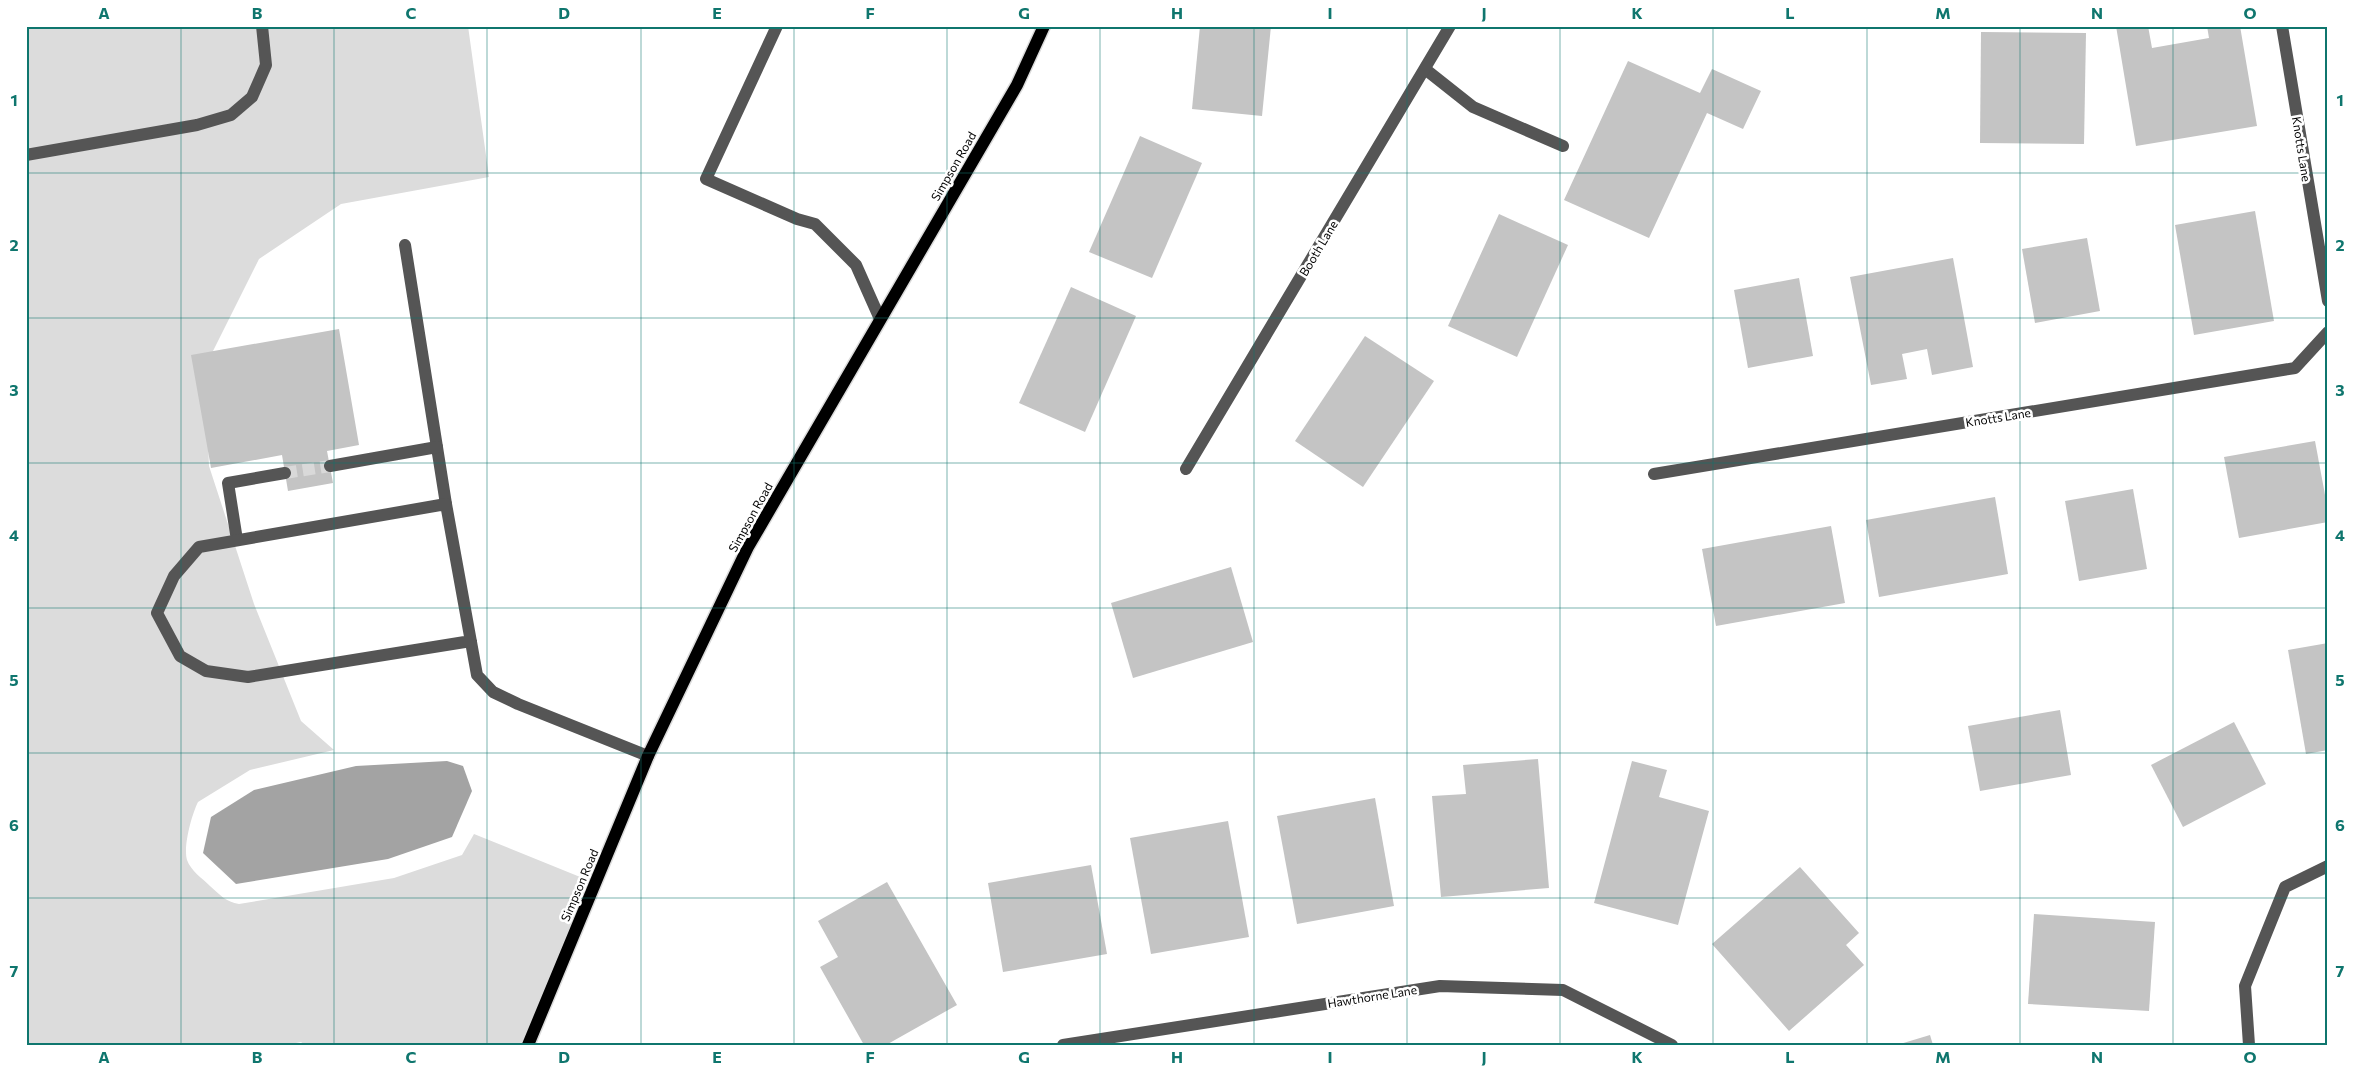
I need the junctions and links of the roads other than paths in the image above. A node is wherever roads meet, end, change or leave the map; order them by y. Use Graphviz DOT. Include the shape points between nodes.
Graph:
graph roads {
  1 [pos="262,26"];
  2 [pos="776,26"];
  3 [pos="1044,26"];
  4 [pos="1450,26"];
  5 [pos="2282,26"];
  6 [pos="1425,69"];
  7 [pos="1563,146"];
  8 [pos="26,155"];
  9 [pos="405,245"];
  10 [pos="2328,301"];
  11 [pos="880,319"];
  12 [pos="2328,332"];
  13 [pos="438,447"];
  14 [pos="330,466"];
  15 [pos="1186,469"];
  16 [pos="285,473"];
  17 [pos="1654,474"];
  18 [pos="446,504"];
  19 [pos="237,540"];
  20 [pos="471,641"];
  21 [pos="648,756"];
  22 [pos="2328,866"];
  23 [pos="528,1045"];
  24 [pos="1063,1045"];
  25 [pos="1672,1045"];
  26 [pos="2249,1045"];
  1 -- 8 [label="street" via="266,65 252,97 231,115 197,125"];
  2 -- 11 [label="street" via="706,179 815,224 856,265"];
  3 -- 11 [label="main road, Simpson Road" via="1017,85"];
  4 -- 6 [label="street, Booth Lane"];
  5 -- 10 [label="street, Knotts Lane"];
  6 -- 7 [label="street" via="1474,107"];
  6 -- 15 [label="street, Booth Lane"];
  9 -- 13 [label="street"];
  11 -- 21 [label="main road, Simpson Road" via="748,547"];
  12 -- 17 [label="street, Knotts Lane" via="2295,368"];
  13 -- 14 [label="street"];
  13 -- 18 [label="street"];
  16 -- 19 [label="street" via="228,483"];
  18 -- 19 [label="street"];
  18 -- 20 [label="street"];
  19 -- 20 [label="street" via="199,546 174,576 156,613 180,656 206,671 248,677"];
  20 -- 21 [label="street" via="477,675 493,692"];
  21 -- 23 [label="main road, Simpson Road"];
  22 -- 26 [label="street" via="2285,887 2245,986"];
  24 -- 25 [label="street, Hawthorne Lane" via="1440,986 1563,990"];
}
